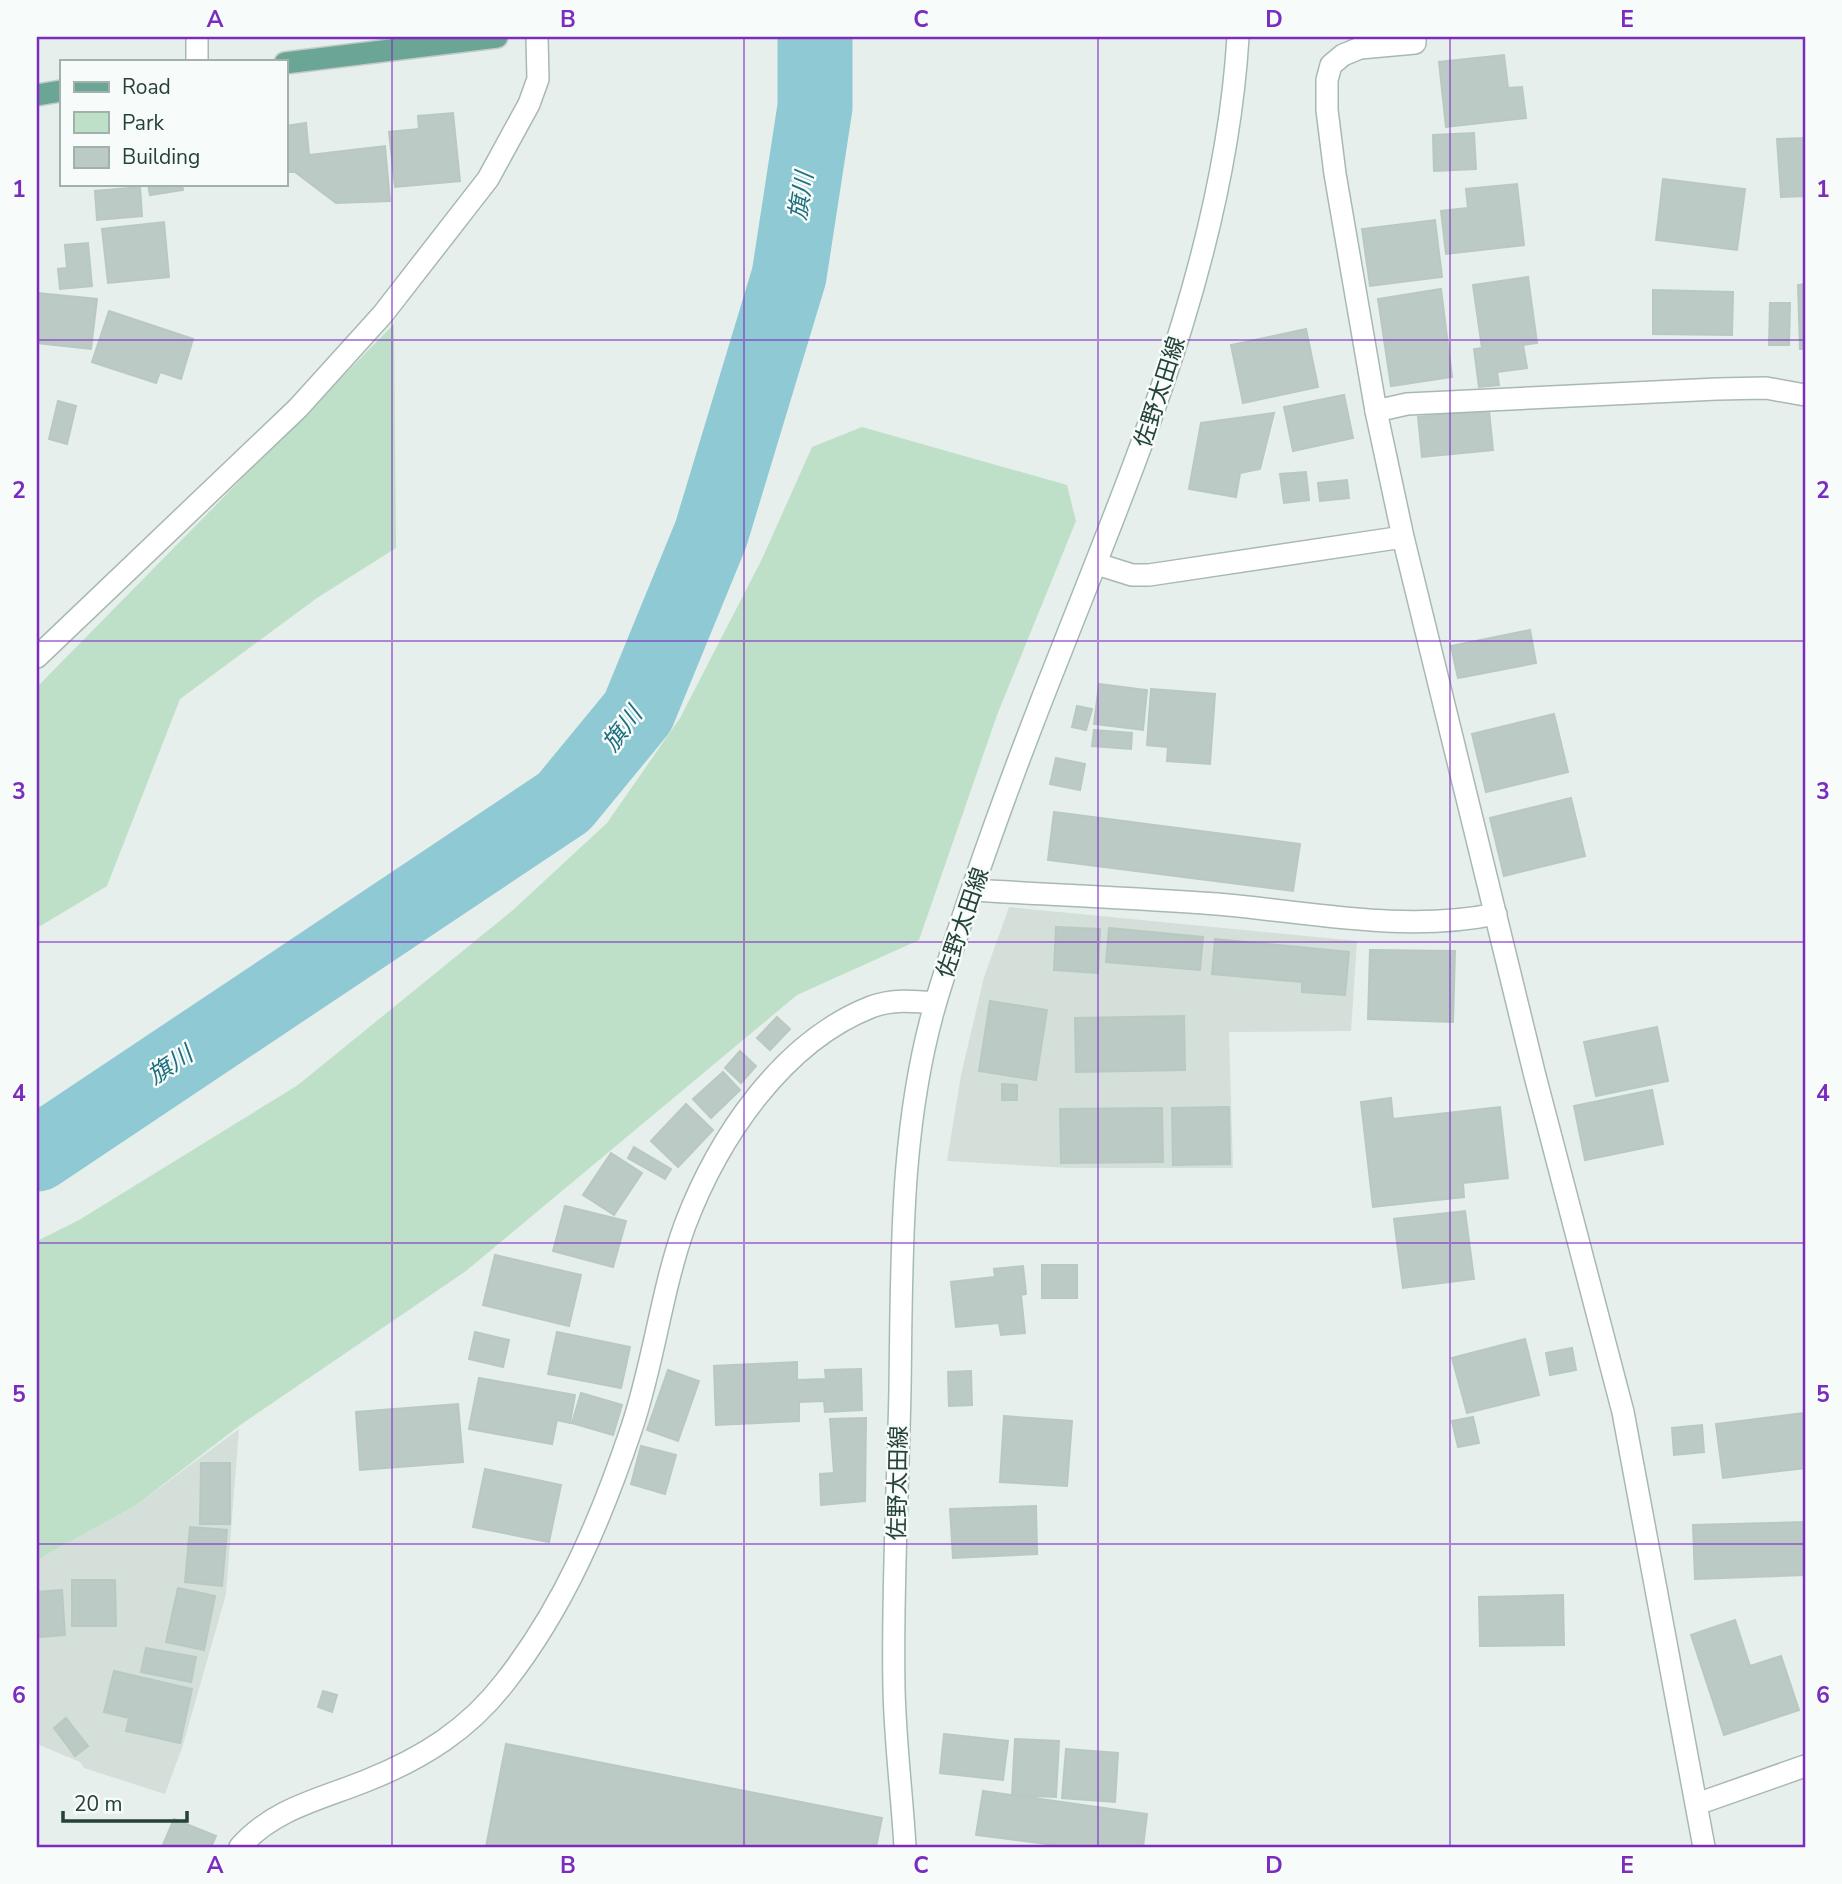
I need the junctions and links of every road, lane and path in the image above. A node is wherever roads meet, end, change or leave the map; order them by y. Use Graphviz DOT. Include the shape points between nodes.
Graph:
graph roads {
  1 [pos="197,37"];
  2 [pos="497,37"];
  3 [pos="537,37"];
  4 [pos="1238,37"];
  5 [pos="1415,37"];
  6 [pos="197,60"];
  7 [pos="287,63"];
  8 [pos="60,91"];
  9 [pos="37,94"];
  10 [pos="1805,395"];
  11 [pos="1376,411"];
  12 [pos="1403,537"];
  13 [pos="1097,564"];
  14 [pos="37,657"];
  15 [pos="973,890"];
  16 [pos="1496,914"];
  17 [pos="935,1003"];
  18 [pos="1805,1766"];
  19 [pos="1697,1804"];
  20 [pos="240,1847"];
  21 [pos="905,1847"];
  22 [pos="1704,1847"];
  1 -- 6 [label="street"];
  2 -- 7 [label="main road"];
  3 -- 14 [label="street" via="538,79 488,178 383,314 298,408"];
  4 -- 13 [label="street, 佐野太田線" via="1218,194 1197,277 1143,443"];
  5 -- 11 [label="street" via="1415,43 1360,48 1343,55 1331,65 1326,80 1335,174"];
  8 -- 9 [label="main road"];
  10 -- 11 [label="street" via="1766,388 1717,389 1407,404"];
  11 -- 12 [label="street"];
  12 -- 13 [label="street" via="1149,575 1132,576"];
  12 -- 16 [label="street"];
  13 -- 15 [label="street, 佐野太田線" via="1062,646"];
  15 -- 16 [label="street" via="1218,904 1357,920 1462,921"];
  15 -- 17 [label="street, 佐野太田線"];
  16 -- 19 [label="street" via="1623,1412"];
  17 -- 20 [label="street" via="904,1000 873,1006 800,1048 761,1090 705,1178 685,1226 633,1426 603,1512 536,1638 506,1681 472,1721 411,1762 279,1814"];
  17 -- 21 [label="street, 佐野太田線" via="905,1168 894,1690"];
  18 -- 19 [label="street"];
  19 -- 22 [label="street"];
}
